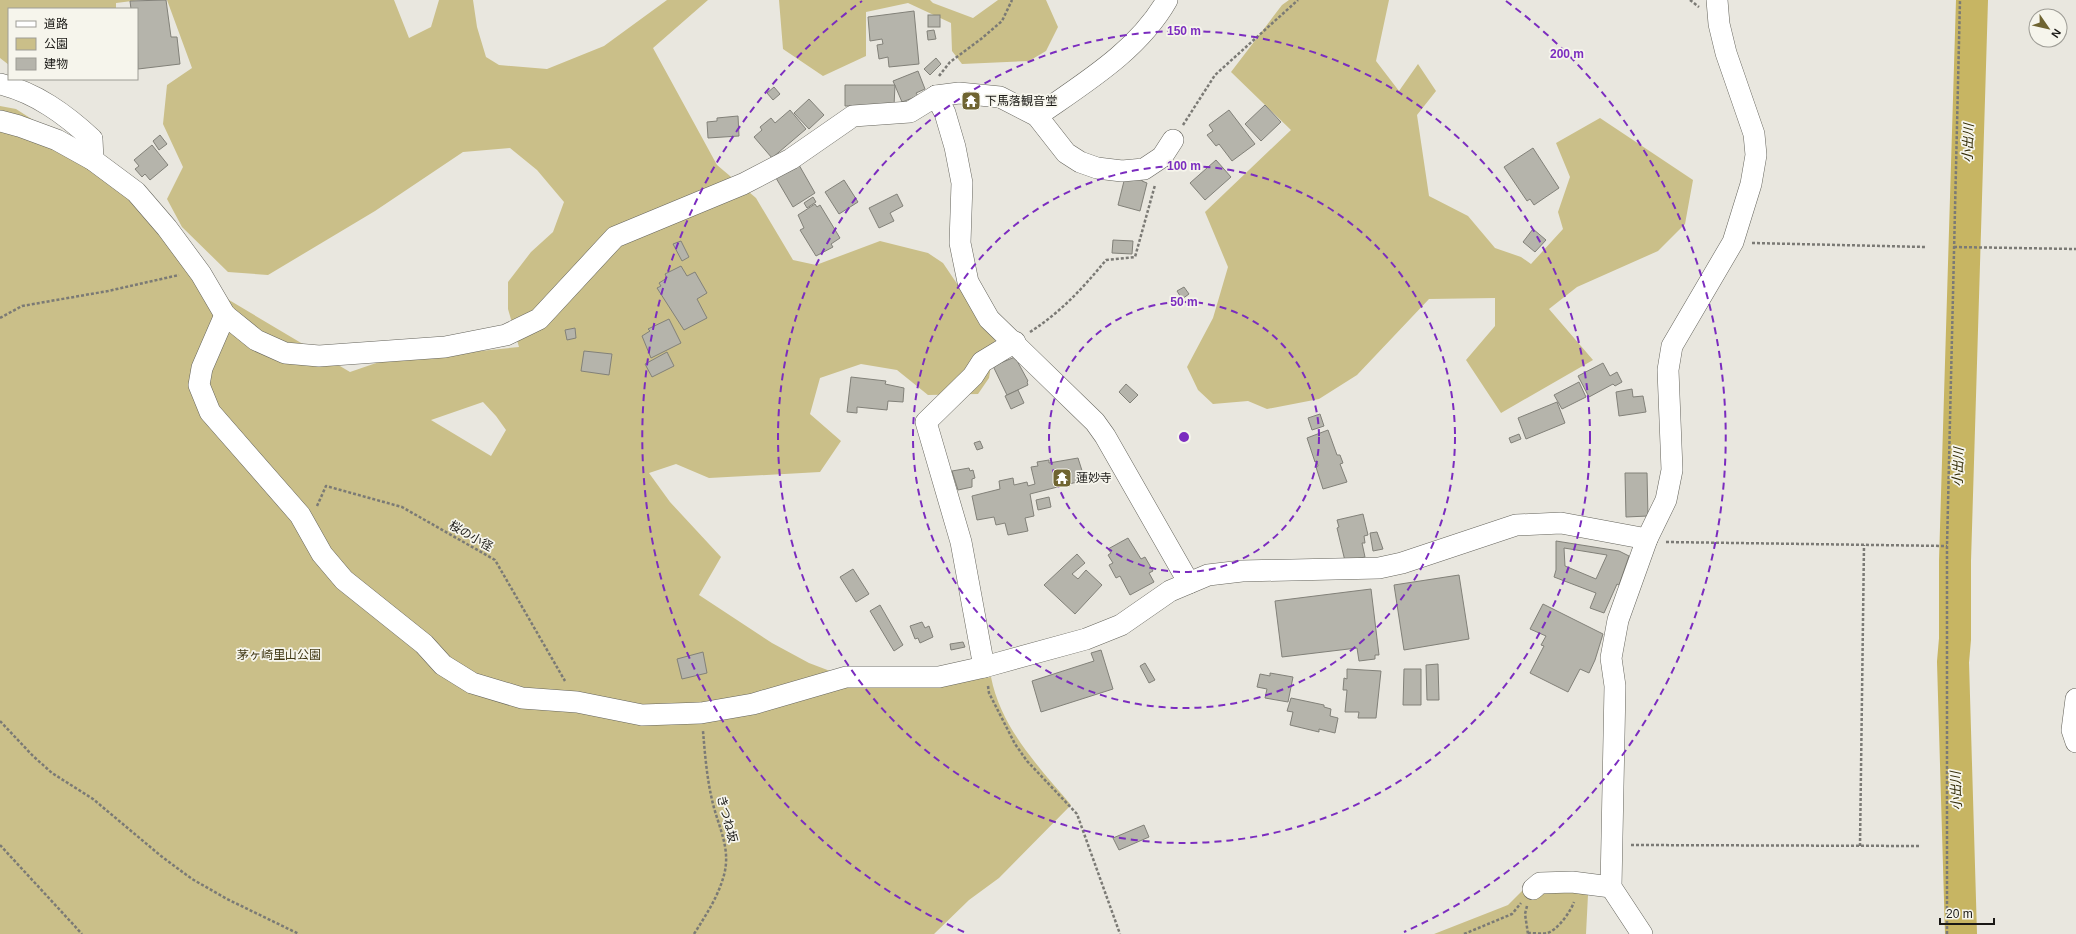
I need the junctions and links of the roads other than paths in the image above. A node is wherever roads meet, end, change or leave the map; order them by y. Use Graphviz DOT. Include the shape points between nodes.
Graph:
graph roads {
  1 [pos="1167,0"];
  2 [pos="1717,0"];
  3 [pos="0,84"];
  4 [pos="936,96"];
  5 [pos="1037,116"];
  6 [pos="0,121"];
  7 [pos="1167,149"];
  8 [pos="93,160"];
  9 [pos="225,315"];
  10 [pos="1015,342"];
  11 [pos="1647,539"];
  12 [pos="1189,583"];
  13 [pos="984,667"];
  14 [pos="2076,699"];
  15 [pos="2076,742"];
  16 [pos="1611,887"];
  17 [pos="1533,889"];
  18 [pos="1642,934"];
  1 -- 5 [label="street" via="1160,13 1137,41"];
  2 -- 11 [label="street" via="1719,24 1726,53 1754,134 1756,155 1749,191 1733,242 1672,346 1668,370 1672,470 1666,500"];
  3 -- 8 [label="street" via="36,97 65,115 92,139"];
  4 -- 5 [label="street" via="959,92 1000,97"];
  4 -- 9 [label="street" via="910,112 853,116 791,159 744,184 615,237 539,319 506,335 445,347 319,356 285,353 256,340"];
  4 -- 10 [label="street" via="945,113 962,184 960,243 968,282 989,319"];
  5 -- 7 [label="street" via="1066,152 1080,162 1097,168 1122,172 1144,169"];
  6 -- 8 [label="street" via="57,140"];
  8 -- 9 [label="street" via="136,192 167,228 201,274"];
  9 -- 13 [label="street" via="202,368 199,385 210,412 307,525 322,554 344,580 424,644 443,665 472,682 522,698 577,702 642,715 701,713 753,704 846,677 939,677"];
  10 -- 12 [label="street" via="1095,422"];
  10 -- 13 [label="street" via="982,362 973,376 926,422 962,542"];
  11 -- 12 [label="street" via="1561,523 1516,525 1402,563 1379,568 1242,571 1208,575"];
  11 -- 16 [label="street" via="1618,620 1610,658 1615,686"];
  12 -- 13 [label="street" via="1170,591 1120,625 1086,638"];
  14 -- 15 [label="street" via="2072,730"];
  16 -- 17 [label="street" via="1572,882 1540,883"];
  16 -- 18 [label="street"];
}
